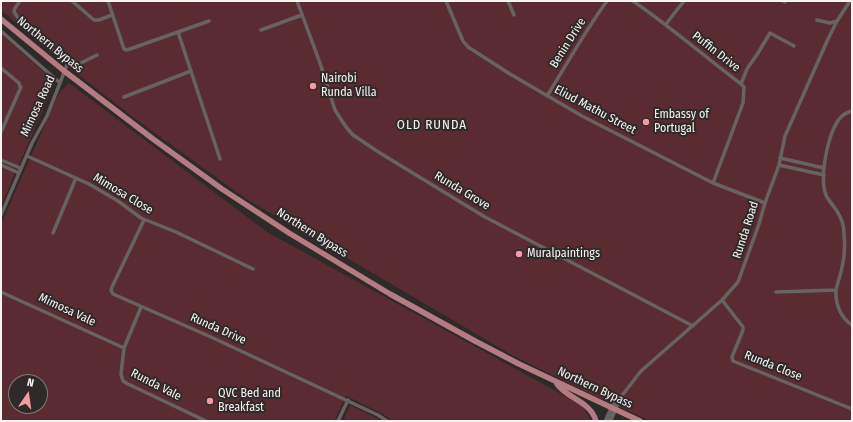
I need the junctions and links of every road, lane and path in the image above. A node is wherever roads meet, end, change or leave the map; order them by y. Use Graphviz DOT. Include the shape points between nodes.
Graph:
graph roads {
  1 [pos="20,1"];
  2 [pos="72,1"];
  3 [pos="108,1"];
  4 [pos="297,1"];
  5 [pos="446,1"];
  6 [pos="508,1"];
  7 [pos="607,1"];
  8 [pos="633,1"];
  9 [pos="684,1"];
  10 [pos="850,1"];
  11 [pos="302,14"];
  12 [pos="112,15"];
  13 [pos="514,15"];
  14 [pos="1,19"];
  15 [pos="817,20"];
  16 [pos="209,21"];
  17 [pos="838,21"];
  18 [pos="666,24"];
  19 [pos="261,30"];
  20 [pos="1,31"];
  21 [pos="178,32"];
  22 [pos="794,46"];
  23 [pos="97,55"];
  24 [pos="68,65"];
  25 [pos="1,68"];
  26 [pos="191,72"];
  27 [pos="60,83"];
  28 [pos="741,84"];
  29 [pos="547,96"];
  30 [pos="124,97"];
  31 [pos="852,111"];
  32 [pos="1,132"];
  33 [pos="26,156"];
  34 [pos="780,158"];
  35 [pos="220,159"];
  36 [pos="1,160"];
  37 [pos="1,165"];
  38 [pos="779,165"];
  39 [pos="824,168"];
  40 [pos="19,172"];
  41 [pos="824,175"];
  42 [pos="76,178"];
  43 [pos="713,183"];
  44 [pos="765,204"];
  45 [pos="1,215"];
  46 [pos="144,220"];
  47 [pos="53,234"];
  48 [pos="253,269"];
  49 [pos="836,290"];
  50 [pos="1,292"];
  51 [pos="776,292"];
  52 [pos="722,300"];
  53 [pos="141,307"];
  54 [pos="852,325"];
  55 [pos="693,326"];
  56 [pos="124,348"];
  57 [pos="555,382"];
  58 [pos="620,398"];
  59 [pos="348,400"];
  60 [pos="851,408"];
  61 [pos="206,421"];
  62 [pos="338,421"];
  63 [pos="387,421"];
  64 [pos="596,421"];
  65 [pos="606,421"];
  66 [pos="610,421"];
  67 [pos="640,421"];
  1 -- 24 [label="street, Mimosa Road" via="15,8 16,15"];
  2 -- 12 [label="street" via="94,20"];
  3 -- 12 [label="street"];
  4 -- 11 [label="street, Runda Grove"];
  5 -- 29 [label="street, Eliud Mathu Street" via="468,47"];
  6 -- 13 [label="street"];
  7 -- 29 [label="street, Benin Drive"];
  8 -- 18 [label="street, Puffin Drive"];
  9 -- 18 [label="street"];
  10 -- 17 [label="street, Runda Road"];
  11 -- 19 [label="street"];
  11 -- 55 [label="street, Runda Grove" via="335,110 353,136 485,217"];
  12 -- 21 [label="street" via="124,49 127,50"];
  14 -- 57 [label="main road, Northern Bypass" via="153,139 222,189 390,294"];
  15 -- 17 [label="street" via="830,23"];
  16 -- 21 [label="street"];
  17 -- 34 [label="street, Runda Road" via="785,136"];
  18 -- 28 [label="street, Puffin Drive"];
  20 -- 27 [label="street"];
  21 -- 26 [label="street"];
  22 -- 28 [label="street" via="770,33 747,69"];
  23 -- 24 [label="street" via="79,64"];
  24 -- 27 [label="street, Mimosa Road"];
  25 -- 32 [label="street" via="21,87"];
  26 -- 30 [label="street"];
  26 -- 35 [label="street"];
  27 -- 33 [label="street, Mimosa Road" via="47,116"];
  28 -- 43 [label="street, Puffin Drive" via="744,87 743,103"];
  29 -- 43 [label="street, Eliud Mathu Street"];
  31 -- 39 [label="street" via="842,115 834,128"];
  33 -- 40 [label="street, Mimosa Road"];
  33 -- 42 [label="street, Mimosa Close"];
  34 -- 38 [label="street, Runda Road"];
  34 -- 39 [label="street"];
  36 -- 40 [label="street" via="18,167"];
  37 -- 40 [label="street"];
  38 -- 41 [label="street"];
  38 -- 44 [label="street, Runda Road"];
  39 -- 41 [label="street"];
  40 -- 45 [label="street, Mimosa Road"];
  41 -- 49 [label="street" via="826,195 844,226 844,256"];
  42 -- 46 [label="street, Mimosa Close" via="118,201"];
  42 -- 47 [label="street"];
  43 -- 44 [label="street, Eliud Mathu Street"];
  44 -- 52 [label="street, Runda Road" via="741,276"];
  46 -- 48 [label="street, Mimosa Close" via="176,232"];
  46 -- 53 [label="street, Runda Drive" via="112,287 113,294"];
  49 -- 51 [label="street"];
  49 -- 54 [label="street" via="838,308 846,321"];
  50 -- 56 [label="street, Mimosa Vale"];
  52 -- 55 [label="street, Runda Road"];
  52 -- 60 [label="street, Runda Close" via="743,327 733,361"];
  53 -- 56 [label="street, Runda Vale"];
  53 -- 59 [label="street, Runda Drive"];
  55 -- 58 [label="street, Runda Road" via="641,371"];
  56 -- 61 [label="street, Runda Vale" via="121,374 123,381"];
  57 -- 64 [label="main road" via="585,405 594,414"];
  57 -- 67 [label="main road, Northern Bypass"];
  58 -- 65 [label="street, Runda Road" via="615,402"];
  58 -- 66 [label="street, Runda Road"];
  59 -- 62 [label="street"];
  59 -- 63 [label="street, Runda Drive"];
}
